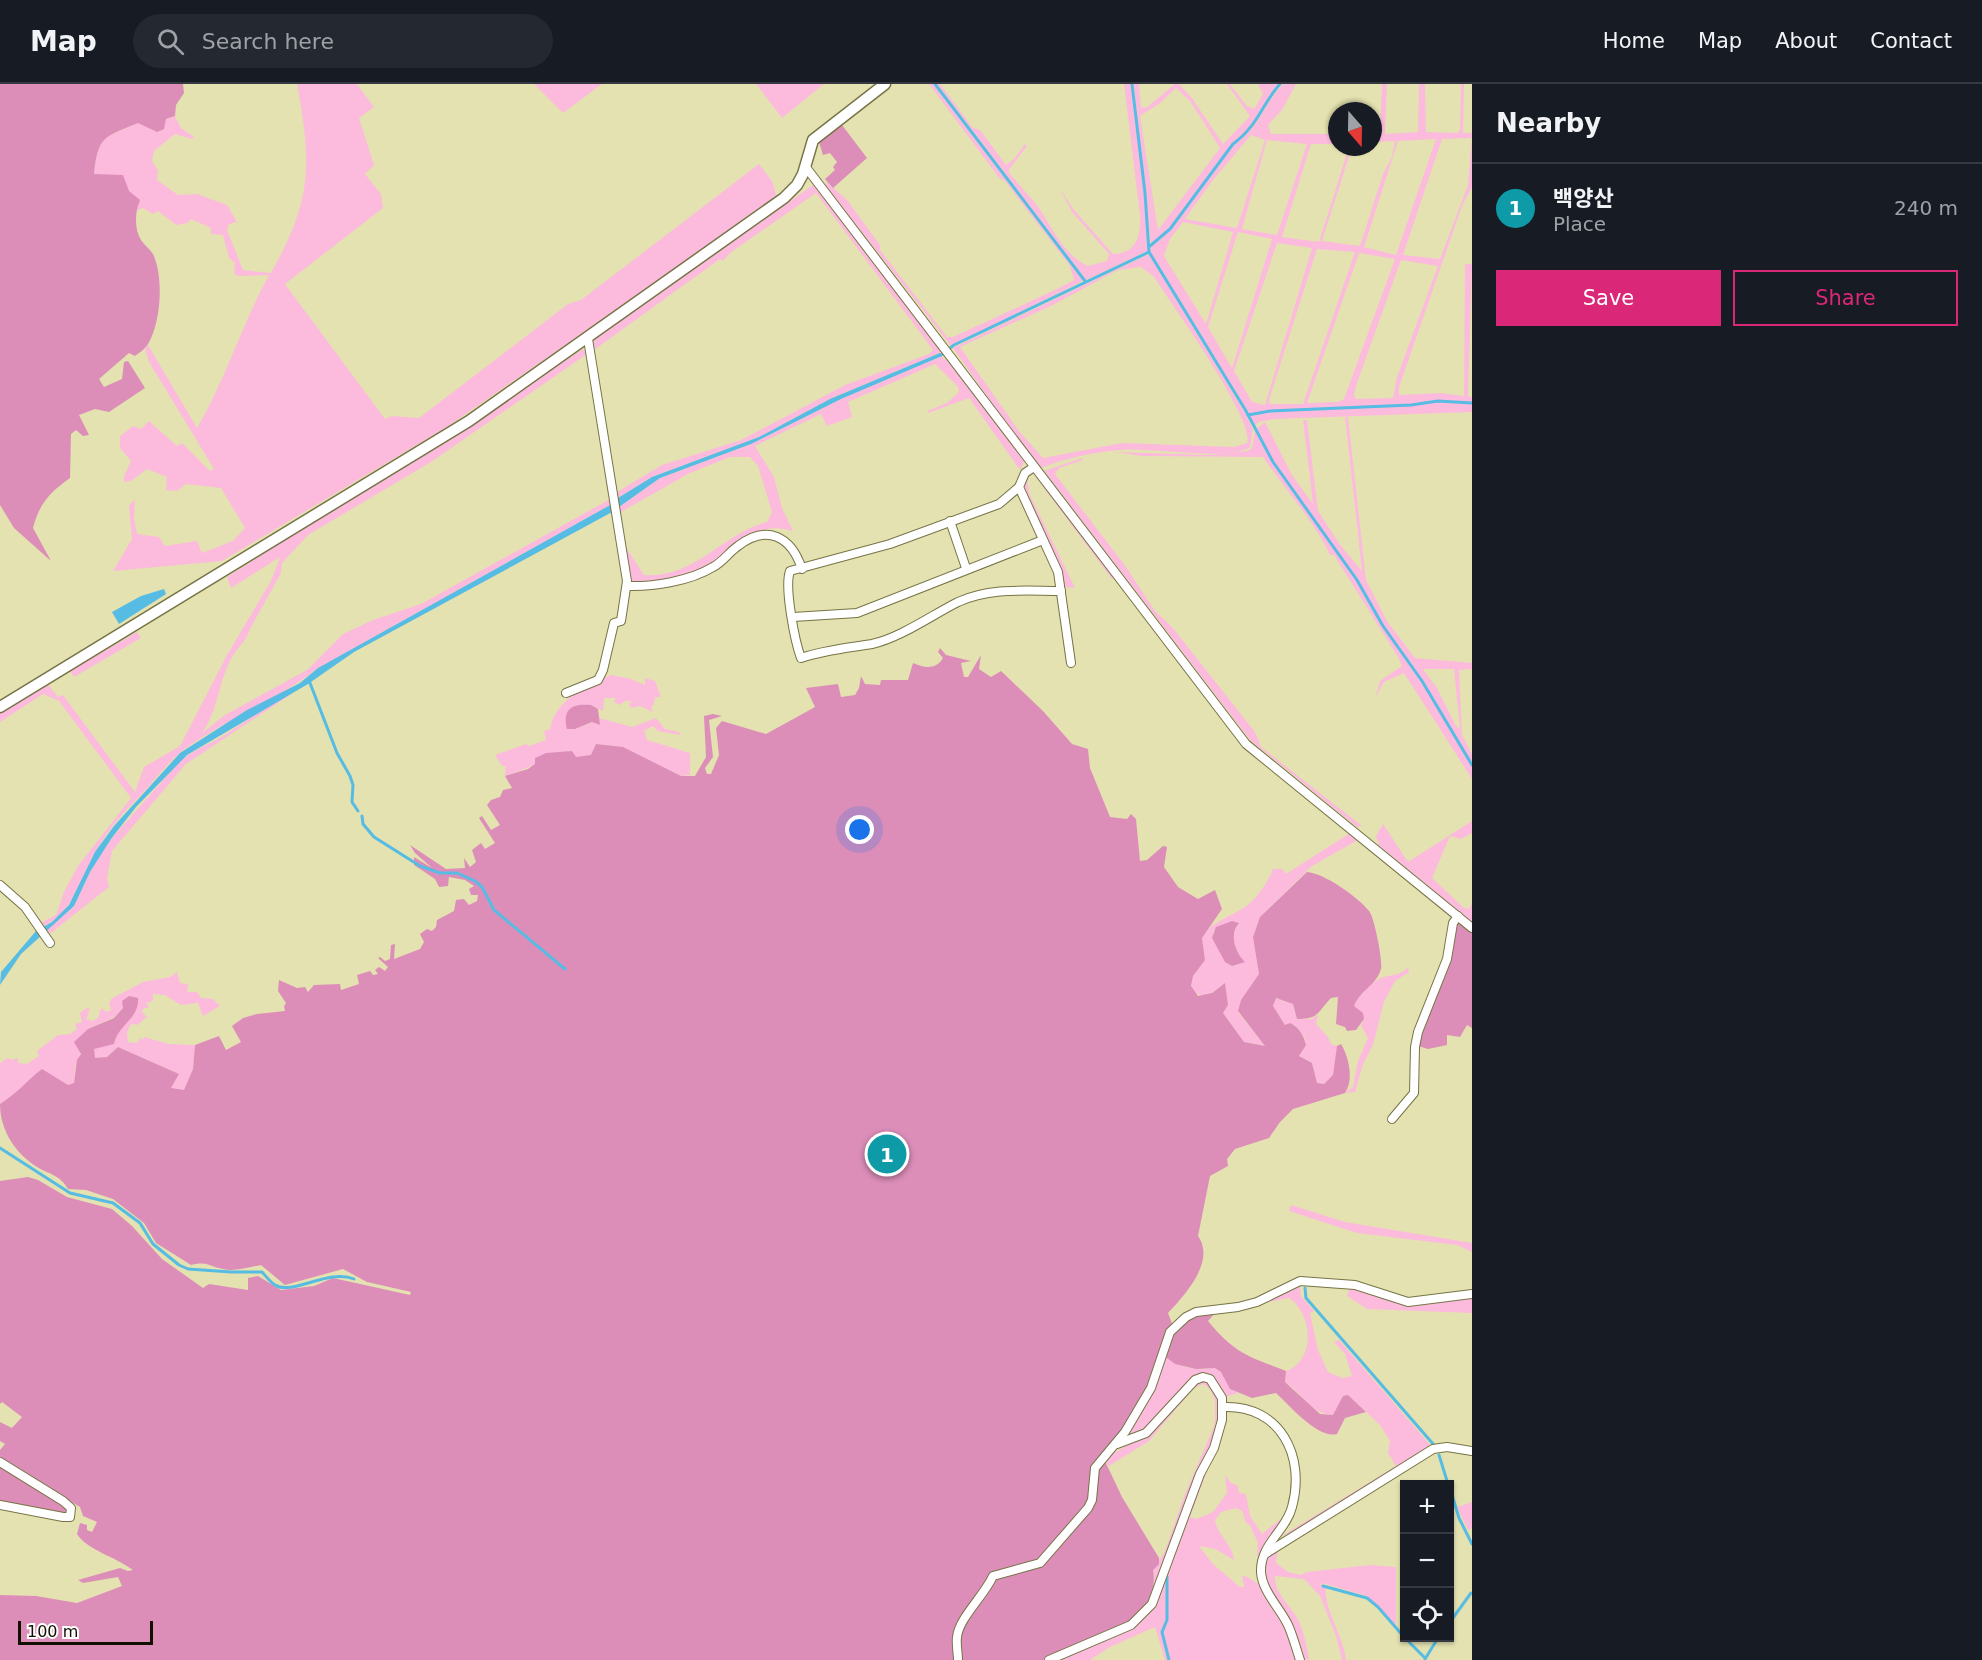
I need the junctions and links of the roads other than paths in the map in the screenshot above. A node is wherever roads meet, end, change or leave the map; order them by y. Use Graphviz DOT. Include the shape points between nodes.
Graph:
graph roads {
  1 [pos="885,84"];
  2 [pos="805,166"];
  3 [pos="588,339"];
  4 [pos="1034,467"];
  5 [pos="1019,487"];
  6 [pos="950,521"];
  7 [pos="1043,540"];
  8 [pos="802,568"];
  9 [pos="966,568"];
  10 [pos="627,586"];
  11 [pos="1061,591"];
  12 [pos="793,617"];
  13 [pos="1071,663"];
  14 [pos="566,693"];
  15 [pos="0,707"];
  16 [pos="0,885"];
  17 [pos="1458,915"];
  18 [pos="1472,928"];
  19 [pos="50,943"];
  20 [pos="1392,1119"];
  21 [pos="1472,1294"];
  22 [pos="1224,1407"];
  23 [pos="1117,1444"];
  24 [pos="1472,1451"];
  25 [pos="0,1462"];
  26 [pos="0,1504"];
  27 [pos="1265,1554"];
  28 [pos="958,1660"];
  29 [pos="1049,1660"];
  30 [pos="1300,1660"];
  1 -- 2 [label="street" via="813,140"];
  2 -- 3 [label="street" via="797,185 784,198"];
  2 -- 4 [label="street"];
  3 -- 10 [label="street"];
  3 -- 15 [label="street" via="469,421"];
  4 -- 5 [label="street" via="1025,473"];
  4 -- 17 [label="street" via="1246,744"];
  5 -- 6 [label="street" via="999,504"];
  5 -- 7 [label="street"];
  6 -- 8 [label="street" via="890,544"];
  6 -- 9 [label="street"];
  7 -- 9 [label="street"];
  7 -- 11 [label="street" via="1059,572"];
  8 -- 10 [label="street" via="790,544 770,535 749,538 713,568 642,586"];
  8 -- 12 [label="street" via="788,575"];
  9 -- 12 [label="street" via="857,613"];
  10 -- 14 [label="street" via="621,621 615,622 598,680"];
  11 -- 12 [label="street" via="990,591 958,602 926,622 873,644 830,649 801,658"];
  11 -- 13 [label="street"];
  16 -- 19 [label="street" via="25,907"];
  17 -- 18 [label="street"];
  17 -- 20 [label="street" via="1447,958 1418,1032 1414,1093"];
  21 -- 23 [label="street" via="1407,1302 1355,1285 1300,1281 1257,1302 1196,1312 1170,1332 1151,1388"];
  22 -- 23 [label="street" via="1216,1386 1203,1377 1186,1388 1146,1433"];
  22 -- 27 [label="street" via="1249,1408 1260,1413 1278,1428 1294,1460 1293,1507"];
  22 -- 29 [label="street" via="1214,1448 1200,1474 1152,1604 1131,1625"];
  23 -- 28 [label="street" via="1095,1468 1088,1508 1045,1559 993,1576 959,1628"];
  24 -- 27 [label="street" via="1433,1449"];
  25 -- 26 [label="street" via="63,1501 71,1513 70,1517 63,1517"];
  27 -- 30 [label="street" via="1262,1578 1288,1625"];
}
